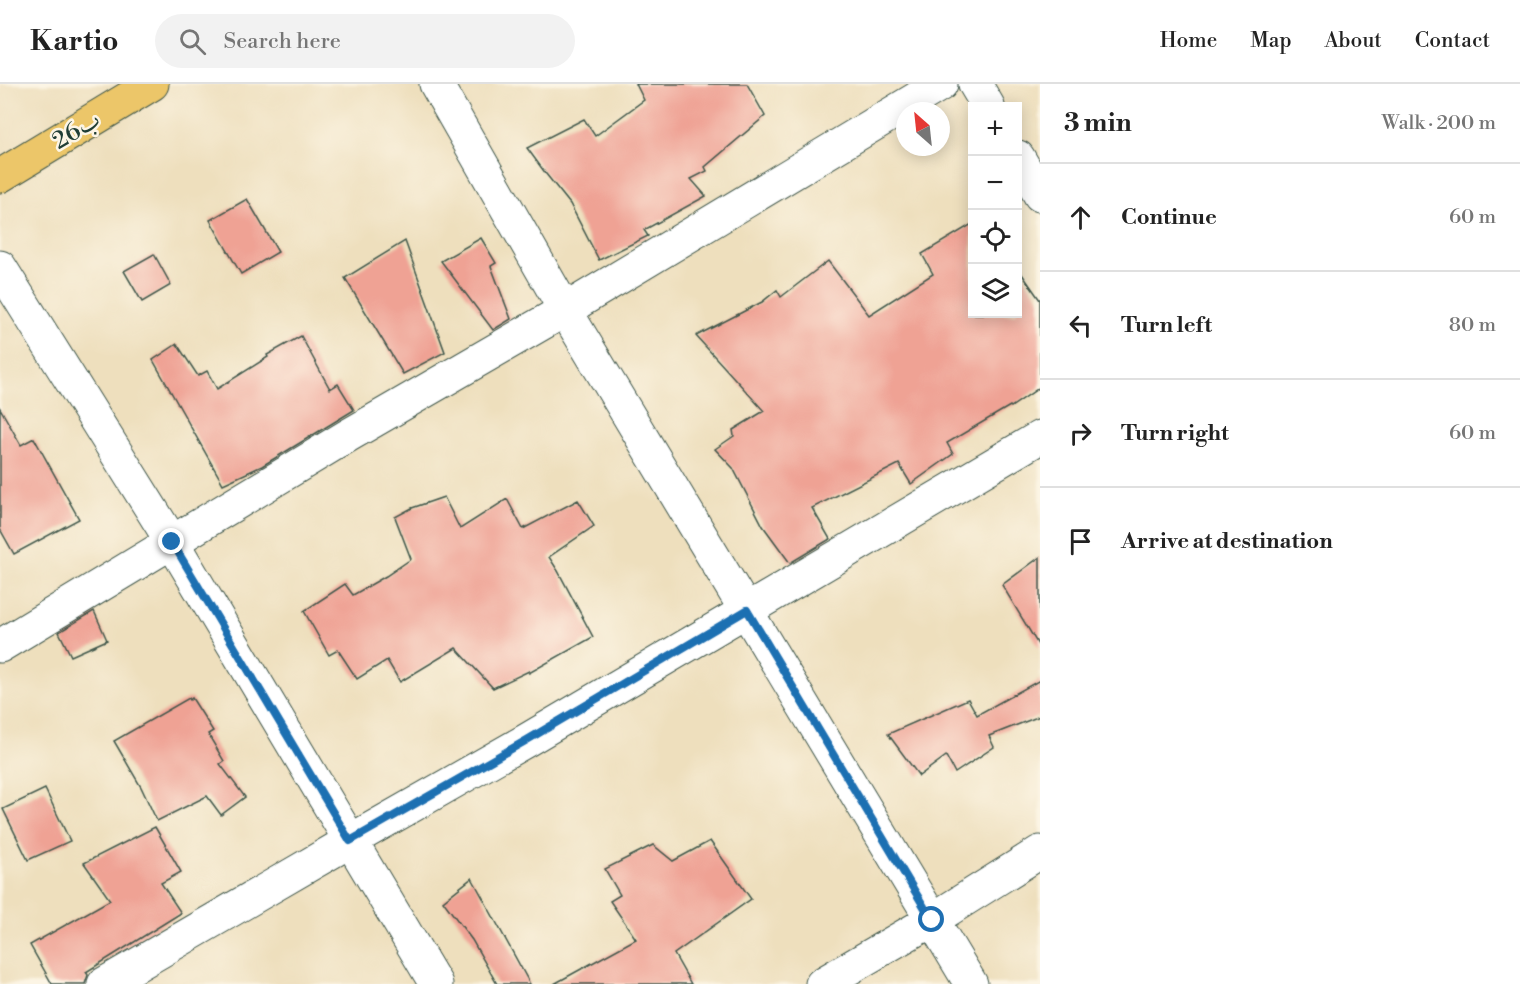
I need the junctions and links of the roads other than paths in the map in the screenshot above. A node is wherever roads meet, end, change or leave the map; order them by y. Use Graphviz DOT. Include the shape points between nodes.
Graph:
graph roads {
  1 [pos="152,84"];
  2 [pos="436,84"];
  3 [pos="942,84"];
  4 [pos="975,84"];
  5 [pos="986,102"];
  6 [pos="1022,165"];
  7 [pos="0,176"];
  8 [pos="1040,195"];
  9 [pos="0,267"];
  10 [pos="565,310"];
  11 [pos="1040,437"];
  12 [pos="172,542"];
  13 [pos="747,610"];
  14 [pos="0,646"];
  15 [pos="350,841"];
  16 [pos="1040,852"];
  17 [pos="932,920"];
  18 [pos="104,984"];
  19 [pos="436,984"];
  20 [pos="822,984"];
  21 [pos="971,984"];
  1 -- 7 [label="highway, 26ب"];
  2 -- 10 [label="street"];
  3 -- 10 [label="street"];
  4 -- 5 [label="street"];
  6 -- 8 [label="street"];
  9 -- 12 [label="street"];
  10 -- 12 [label="street"];
  10 -- 13 [label="street"];
  11 -- 13 [label="street"];
  12 -- 14 [label="street"];
  12 -- 15 [label="street"];
  13 -- 15 [label="street"];
  13 -- 17 [label="street"];
  15 -- 18 [label="street"];
  15 -- 19 [label="street"];
  16 -- 17 [label="street"];
  17 -- 20 [label="street"];
  17 -- 21 [label="street"];
}
